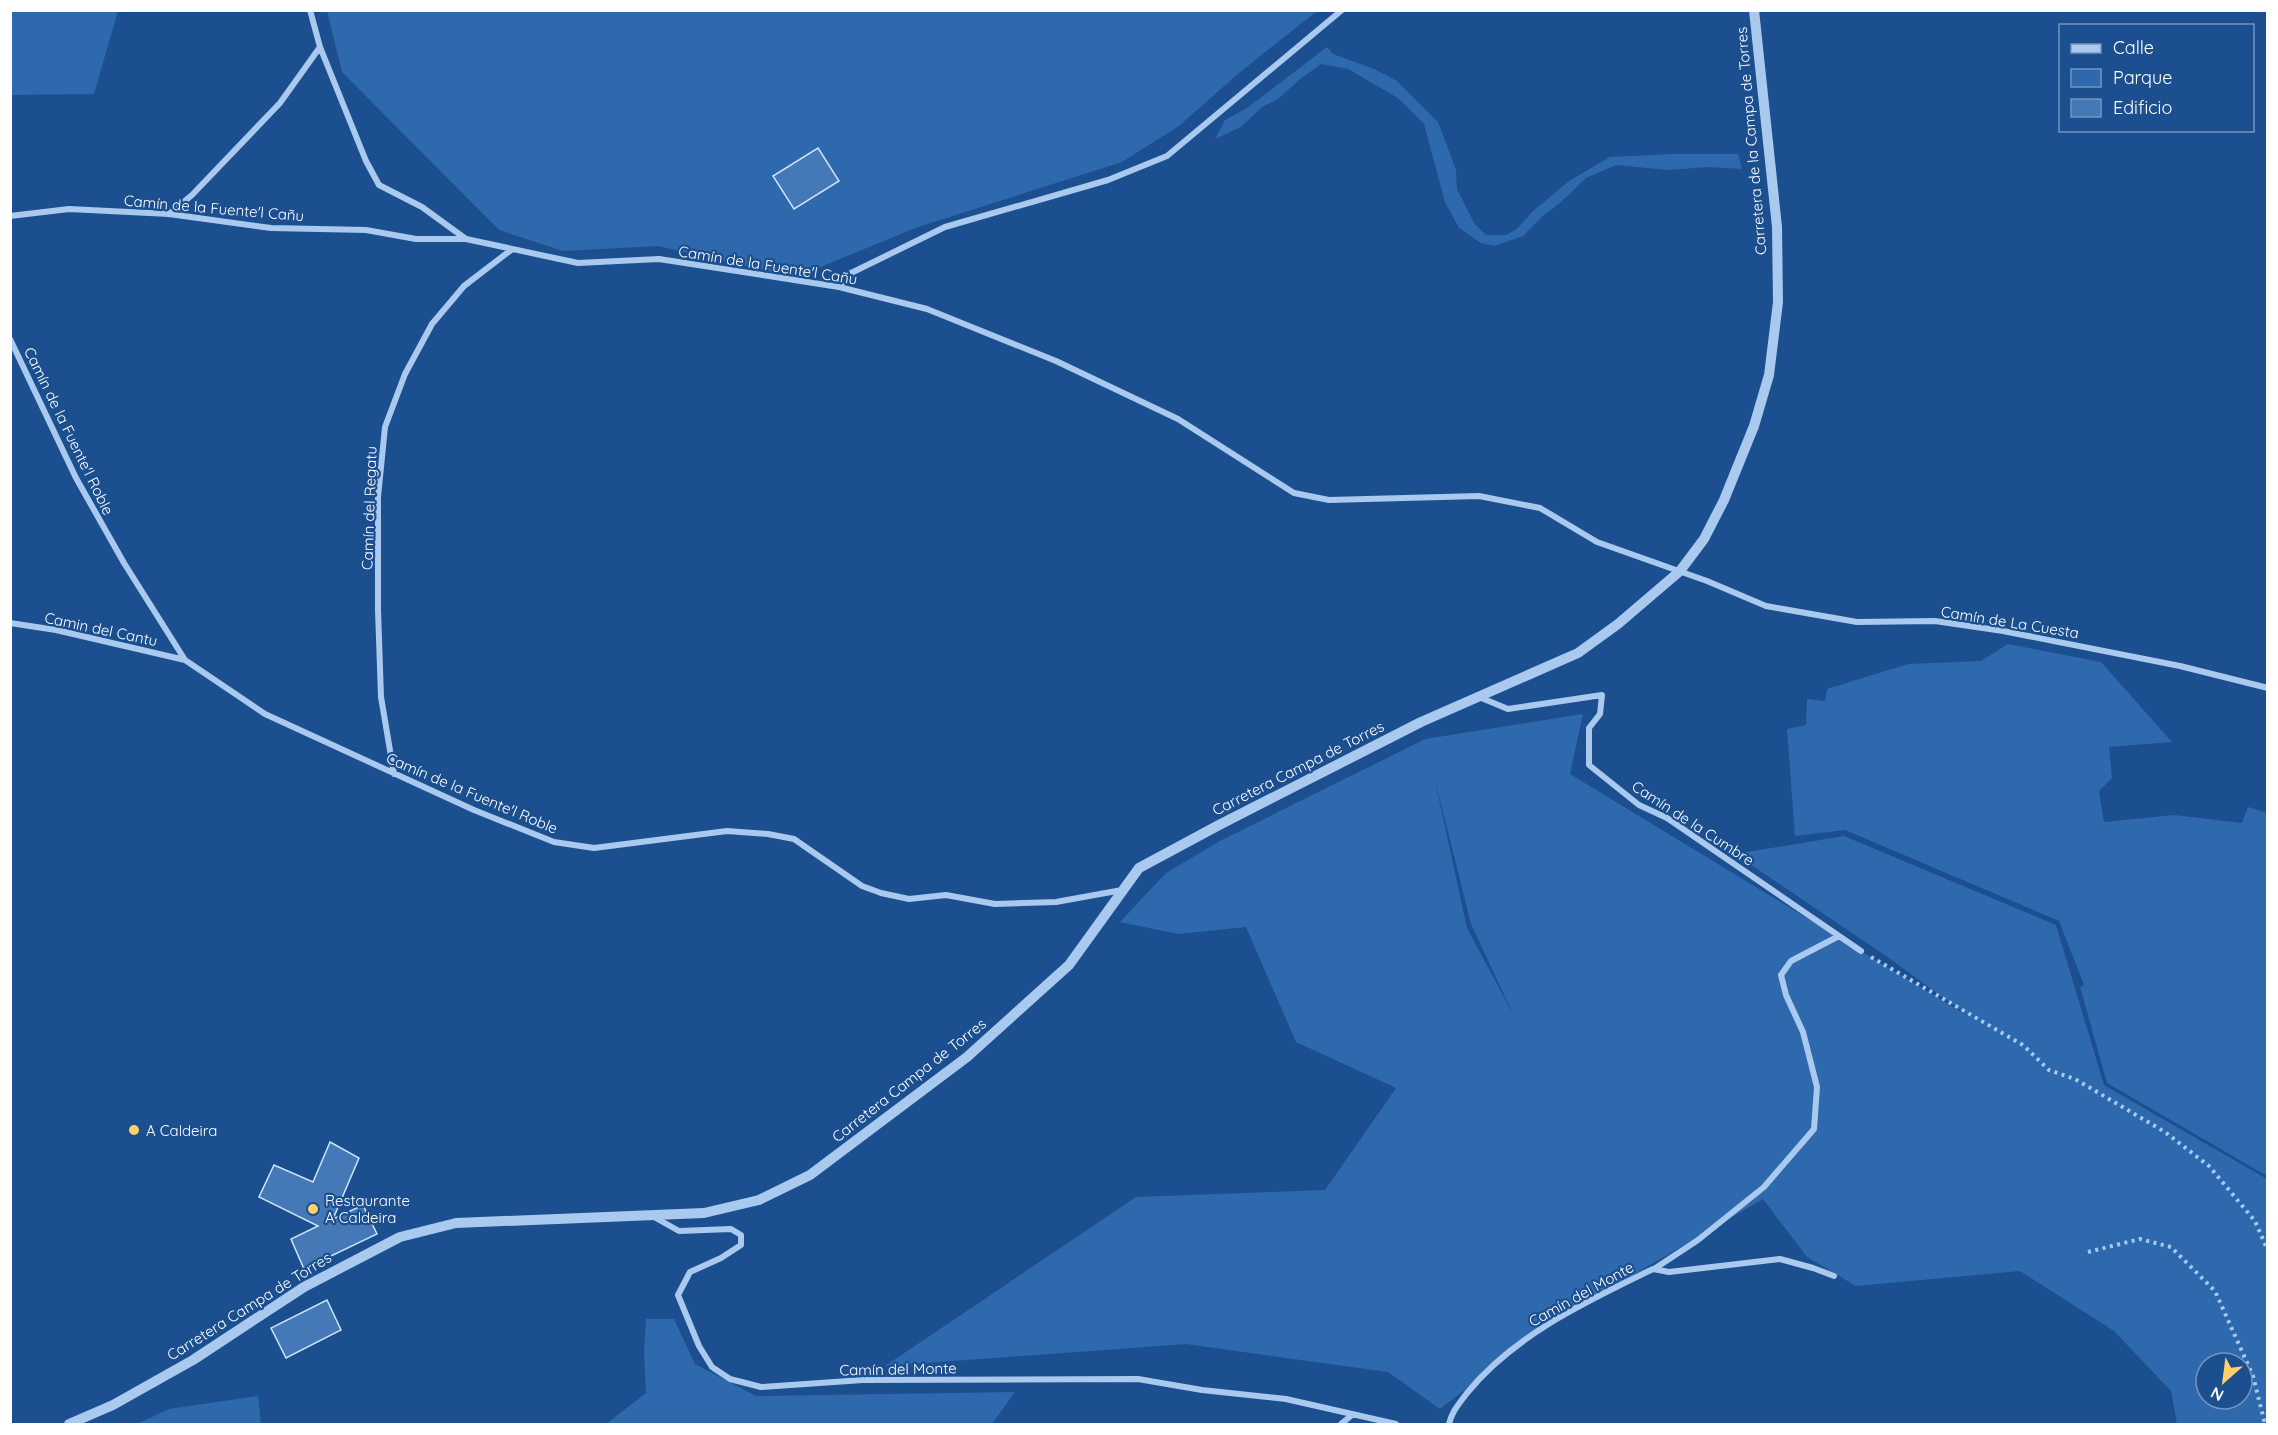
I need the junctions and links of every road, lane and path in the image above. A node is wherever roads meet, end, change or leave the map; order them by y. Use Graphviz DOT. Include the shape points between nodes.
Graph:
graph roads {
  1 [pos="310,10"];
  2 [pos="1342,10"];
  3 [pos="1754,10"];
  4 [pos="320,47"];
  5 [pos="169,214"];
  6 [pos="10,216"];
  7 [pos="466,240"];
  8 [pos="511,250"];
  9 [pos="839,287"];
  10 [pos="10,339"];
  11 [pos="1680,571"];
  12 [pos="10,623"];
  13 [pos="185,660"];
  14 [pos="2268,688"];
  15 [pos="1479,697"];
  16 [pos="394,774"];
  17 [pos="1123,890"];
  18 [pos="1839,936"];
  19 [pos="1861,951"];
  20 [pos="653,1216"];
  21 [pos="2268,1251"];
  22 [pos="2088,1252"];
  23 [pos="1653,1269"];
  24 [pos="1834,1276"];
  25 [pos="1352,1415"];
  26 [pos="69,1425"];
  27 [pos="1341,1425"];
  28 [pos="1396,1425"];
  29 [pos="1449,1425"];
  30 [pos="2265,1425"];
  1 -- 4 [label="street"];
  2 -- 9 [label="street" via="1167,156 1108,180 945,227 849,274"];
  3 -- 11 [label="street, Carretera de la Campa de Torres" via="1777,227 1778,302 1769,375 1754,426 1724,500 1704,539"];
  4 -- 5 [label="street" via="280,103"];
  4 -- 7 [label="street" via="379,185 422,207"];
  5 -- 6 [label="street, Camín de la Fuente'l Cañu" via="69,209"];
  5 -- 7 [label="street, Camín de la Fuente'l Cañu" via="271,228 366,230 416,239"];
  7 -- 8 [label="street, Camín de la Fuente'l Cañu"];
  8 -- 9 [label="street, Camín de la Fuente'l Cañu" via="578,263 659,259"];
  8 -- 16 [label="street, Camín del Regatu" via="465,286 432,324 405,374 385,427 378,497 378,610 381,696"];
  9 -- 11 [label="street, Camín de la Fuente'l Cañu" via="927,309 1056,361 1178,419 1294,493 1329,500 1479,496 1540,508 1597,542"];
  10 -- 13 [label="street, Camín de la Fuente'l Roble" via="76,478"];
  11 -- 14 [label="street, Camín de La Cuesta" via="1766,606 1857,622 1935,621 2003,631 2180,666"];
  11 -- 15 [label="street, Carretera Campa de Torres" via="1578,653"];
  12 -- 13 [label="street, Camin del Cantu"];
  13 -- 16 [label="street, Camín de la Fuente'l Roble" via="265,714"];
  15 -- 17 [label="street, Carretera Campa de Torres" via="1421,722 1139,868"];
  15 -- 18 [label="street, Camín de la Cumbre" via="1508,709 1602,695 1600,714 1589,728 1588,765 1639,805 1667,819"];
  16 -- 17 [label="street, Camín de la Fuente'l Roble" via="554,842 594,848 727,831 794,839 862,886 909,899 946,895 995,904 1056,902"];
  17 -- 20 [label="street, Carretera Campa de Torres" via="1070,965 967,1057 810,1175 759,1200 704,1213"];
  18 -- 19 [label="street, Camín de la Cumbre"];
  18 -- 23 [label="street" via="1791,961 1781,975 1803,1032 1817,1087 1814,1129 1764,1187 1706,1234"];
  19 -- 21 [label="path" via="2023,1045 2049,1070 2075,1079 2165,1132 2209,1166 2255,1221"];
  20 -- 25 [label="street, Camín del Monte" via="679,1231 731,1229 741,1235 741,1245 690,1272 678,1295 712,1367 730,1379 761,1388 863,1380 1138,1379 1286,1399"];
  20 -- 26 [label="street, Carretera Campa de Torres" via="456,1223 400,1237 304,1287 183,1366"];
  22 -- 30 [label="path" via="2140,1239 2171,1247 2215,1291 2253,1376"];
  23 -- 24 [label="street, Camín del Monte" via="1669,1272 1780,1259"];
  23 -- 29 [label="street, Camín del Monte" via="1512,1348 1478,1380 1452,1413"];
  25 -- 27 [label="street"];
  25 -- 28 [label="street"];
}
